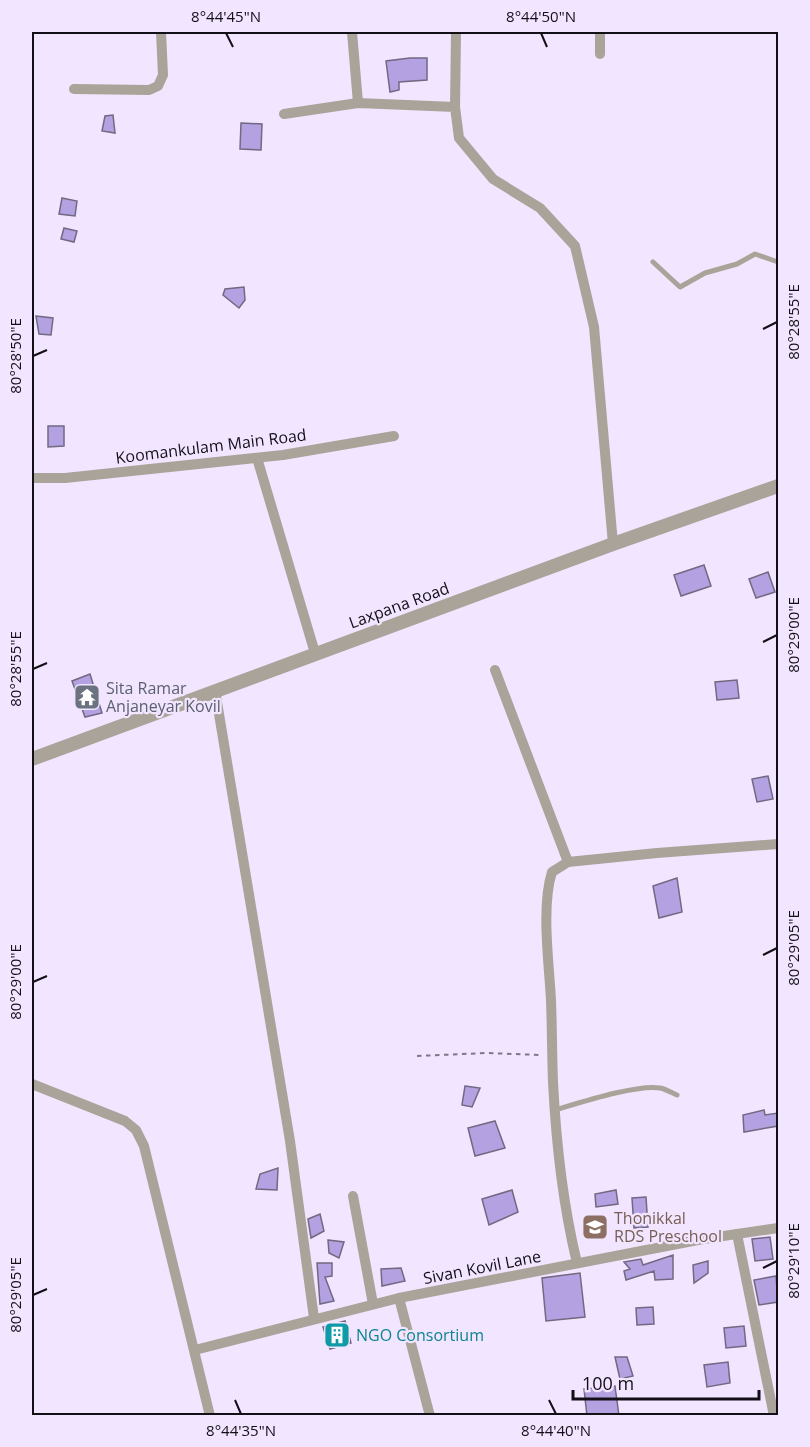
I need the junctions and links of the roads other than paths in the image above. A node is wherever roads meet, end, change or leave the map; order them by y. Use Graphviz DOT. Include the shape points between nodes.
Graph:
graph roads {
  1 [pos="161,32"];
  2 [pos="352,32"];
  3 [pos="456,32"];
  4 [pos="600,32"];
  5 [pos="600,54"];
  6 [pos="74,89"];
  7 [pos="358,103"];
  8 [pos="455,107"];
  9 [pos="284,114"];
  10 [pos="653,262"];
  11 [pos="778,262"];
  12 [pos="394,436"];
  13 [pos="257,458"];
  14 [pos="32,478"];
  15 [pos="778,486"];
  16 [pos="613,544"];
  17 [pos="315,653"];
  18 [pos="495,670"];
  19 [pos="215,690"];
  20 [pos="32,759"];
  21 [pos="778,844"];
  22 [pos="568,862"];
  23 [pos="32,1084"];
  24 [pos="677,1095"];
  25 [pos="555,1110"];
  26 [pos="354,1196"];
  27 [pos="778,1228"];
  28 [pos="737,1234"];
  29 [pos="577,1263"];
  30 [pos="399,1298"];
  31 [pos="374,1304"];
  32 [pos="314,1318"];
  33 [pos="195,1350"];
  34 [pos="210,1416"];
  35 [pos="430,1416"];
  36 [pos="774,1416"];
  1 -- 6 [label="street" via="163,75 158,86 149,90"];
  2 -- 7 [label="street"];
  3 -- 8 [label="street"];
  4 -- 5 [label="street"];
  7 -- 8 [label="street"];
  7 -- 9 [label="street"];
  8 -- 16 [label="street" via="459,138 493,178 540,208 576,246 594,327"];
  10 -- 11 [label="lane" via="680,287 755,254"];
  12 -- 13 [label="street, Koomankulam Main Road"];
  13 -- 14 [label="street, Koomankulam Main Road"];
  13 -- 17 [label="street"];
  15 -- 16 [label="street, Laxpana Road"];
  16 -- 17 [label="street, Laxpana Road"];
  17 -- 19 [label="street, Laxpana Road"];
  18 -- 22 [label="street"];
  19 -- 20 [label="street, Laxpana Road"];
  19 -- 32 [label="street" via="288,1129"];
  21 -- 22 [label="street"];
  22 -- 25 [label="street" via="552,872 548,884"];
  23 -- 33 [label="street" via="125,1121 136,1130 144,1146"];
  24 -- 25 [label="lane" via="659,1088 636,1090"];
  25 -- 29 [label="street"];
  26 -- 31 [label="street"];
  27 -- 28 [label="street, Sivan Kovil Lane"];
  28 -- 29 [label="street, Sivan Kovil Lane"];
  28 -- 36 [label="street"];
  29 -- 30 [label="street, Sivan Kovil Lane"];
  30 -- 31 [label="street, Sivan Kovil Lane"];
  30 -- 35 [label="street"];
  31 -- 32 [label="street, Sivan Kovil Lane"];
  32 -- 33 [label="street, Sivan Kovil Lane"];
  33 -- 34 [label="street"];
}
